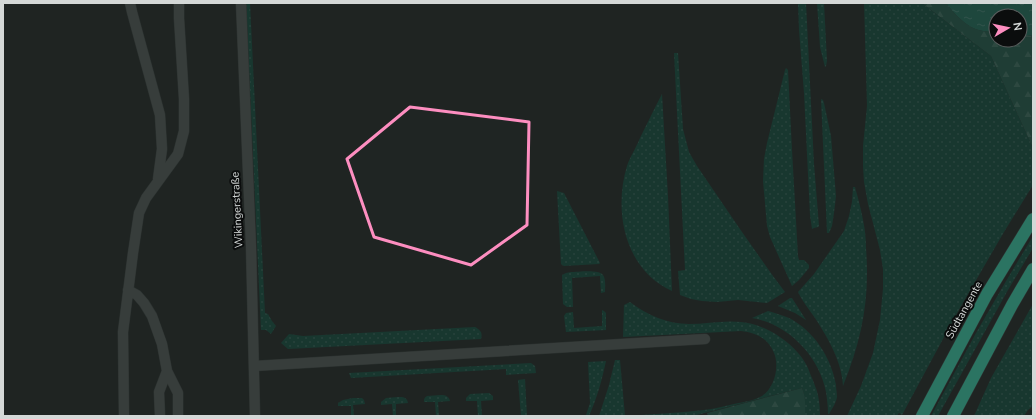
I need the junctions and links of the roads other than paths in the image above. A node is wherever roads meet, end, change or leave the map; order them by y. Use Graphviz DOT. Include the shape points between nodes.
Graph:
graph roads {
  1 [pos="130,3"];
  2 [pos="179,3"];
  3 [pos="241,3"];
  4 [pos="158,181"];
  5 [pos="1033,219"];
  6 [pos="1033,269"];
  7 [pos="128,290"];
  8 [pos="704,338"];
  9 [pos="254,366"];
  10 [pos="167,371"];
  11 [pos="124,416"];
  12 [pos="160,416"];
  13 [pos="178,416"];
  14 [pos="255,416"];
  15 [pos="922,416"];
  16 [pos="953,416"];
  1 -- 4 [label="street" via="160,114 162,149"];
  2 -- 4 [label="street" via="184,131 178,154"];
  3 -- 9 [label="street, Wikingerstraße"];
  4 -- 7 [label="street" via="139,213"];
  5 -- 15 [label="highway, Südtangente" via="987,294"];
  6 -- 16 [label="highway"];
  7 -- 10 [label="street" via="141,299 152,316 162,344"];
  7 -- 11 [label="street" via="123,332"];
  8 -- 9 [label="street"];
  9 -- 14 [label="street, Wikingerstraße"];
  10 -- 12 [label="street" via="159,392"];
  10 -- 13 [label="street" via="178,393"];
}
